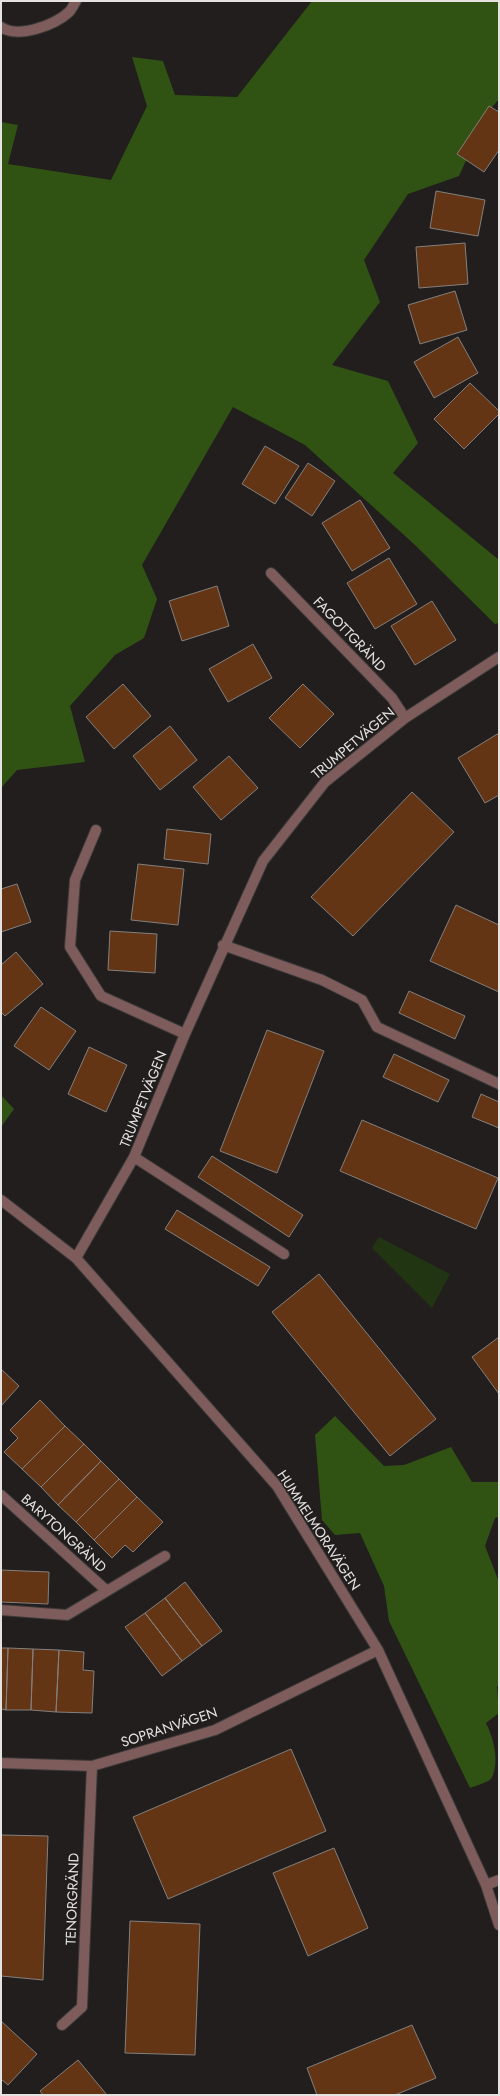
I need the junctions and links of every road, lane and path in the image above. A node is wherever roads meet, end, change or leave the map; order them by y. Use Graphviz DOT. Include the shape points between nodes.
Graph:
graph roads {
  1 [pos="76,1"];
  2 [pos="1,28"];
  3 [pos="271,573"];
  4 [pos="499,657"];
  5 [pos="405,718"];
  6 [pos="96,830"];
  7 [pos="223,945"];
  8 [pos="185,1034"];
  9 [pos="499,1084"];
  10 [pos="134,1157"];
  11 [pos="1,1200"];
  12 [pos="284,1254"];
  13 [pos="76,1258"];
  14 [pos="1,1495"];
  15 [pos="166,1556"];
  16 [pos="107,1591"];
  17 [pos="1,1610"];
  18 [pos="378,1650"];
  19 [pos="1,1763"];
  20 [pos="92,1766"];
  21 [pos="499,1880"];
  22 [pos="486,1885"];
  23 [pos="499,1925"];
  24 [pos="62,2025"];
  1 -- 2 [label="street" via="69,12 37,30 7,32"];
  3 -- 5 [label="street, FAGOTTGRÄND" via="392,698"];
  4 -- 5 [label="street, TRUMPETVÄGEN"];
  5 -- 7 [label="street, TRUMPETVÄGEN" via="325,782 263,861"];
  6 -- 8 [label="street" via="75,880 70,947 101,996"];
  7 -- 8 [label="street, TRUMPETVÄGEN"];
  7 -- 9 [label="street" via="322,980 362,1000 377,1026"];
  8 -- 10 [label="street, TRUMPETVÄGEN"];
  10 -- 12 [label="street"];
  10 -- 13 [label="street, TRUMPETVÄGEN"];
  11 -- 13 [label="street, HUMMELMORAVÄGEN"];
  13 -- 18 [label="street, HUMMELMORAVÄGEN" via="277,1486"];
  14 -- 16 [label="street, BARYTONGRÄND"];
  15 -- 16 [label="street, BARYTONGRÄND"];
  16 -- 17 [label="street, BARYTONGRÄND" via="67,1615"];
  18 -- 20 [label="street, SOPRANVÄGEN" via="215,1730"];
  18 -- 22 [label="street, HUMMELMORAVÄGEN"];
  19 -- 20 [label="street, SOPRANVÄGEN"];
  20 -- 24 [label="street, TENORGRÄND" via="82,2007"];
  21 -- 22 [label="street"];
  22 -- 23 [label="street, HUMMELMORAVÄGEN"];
}
